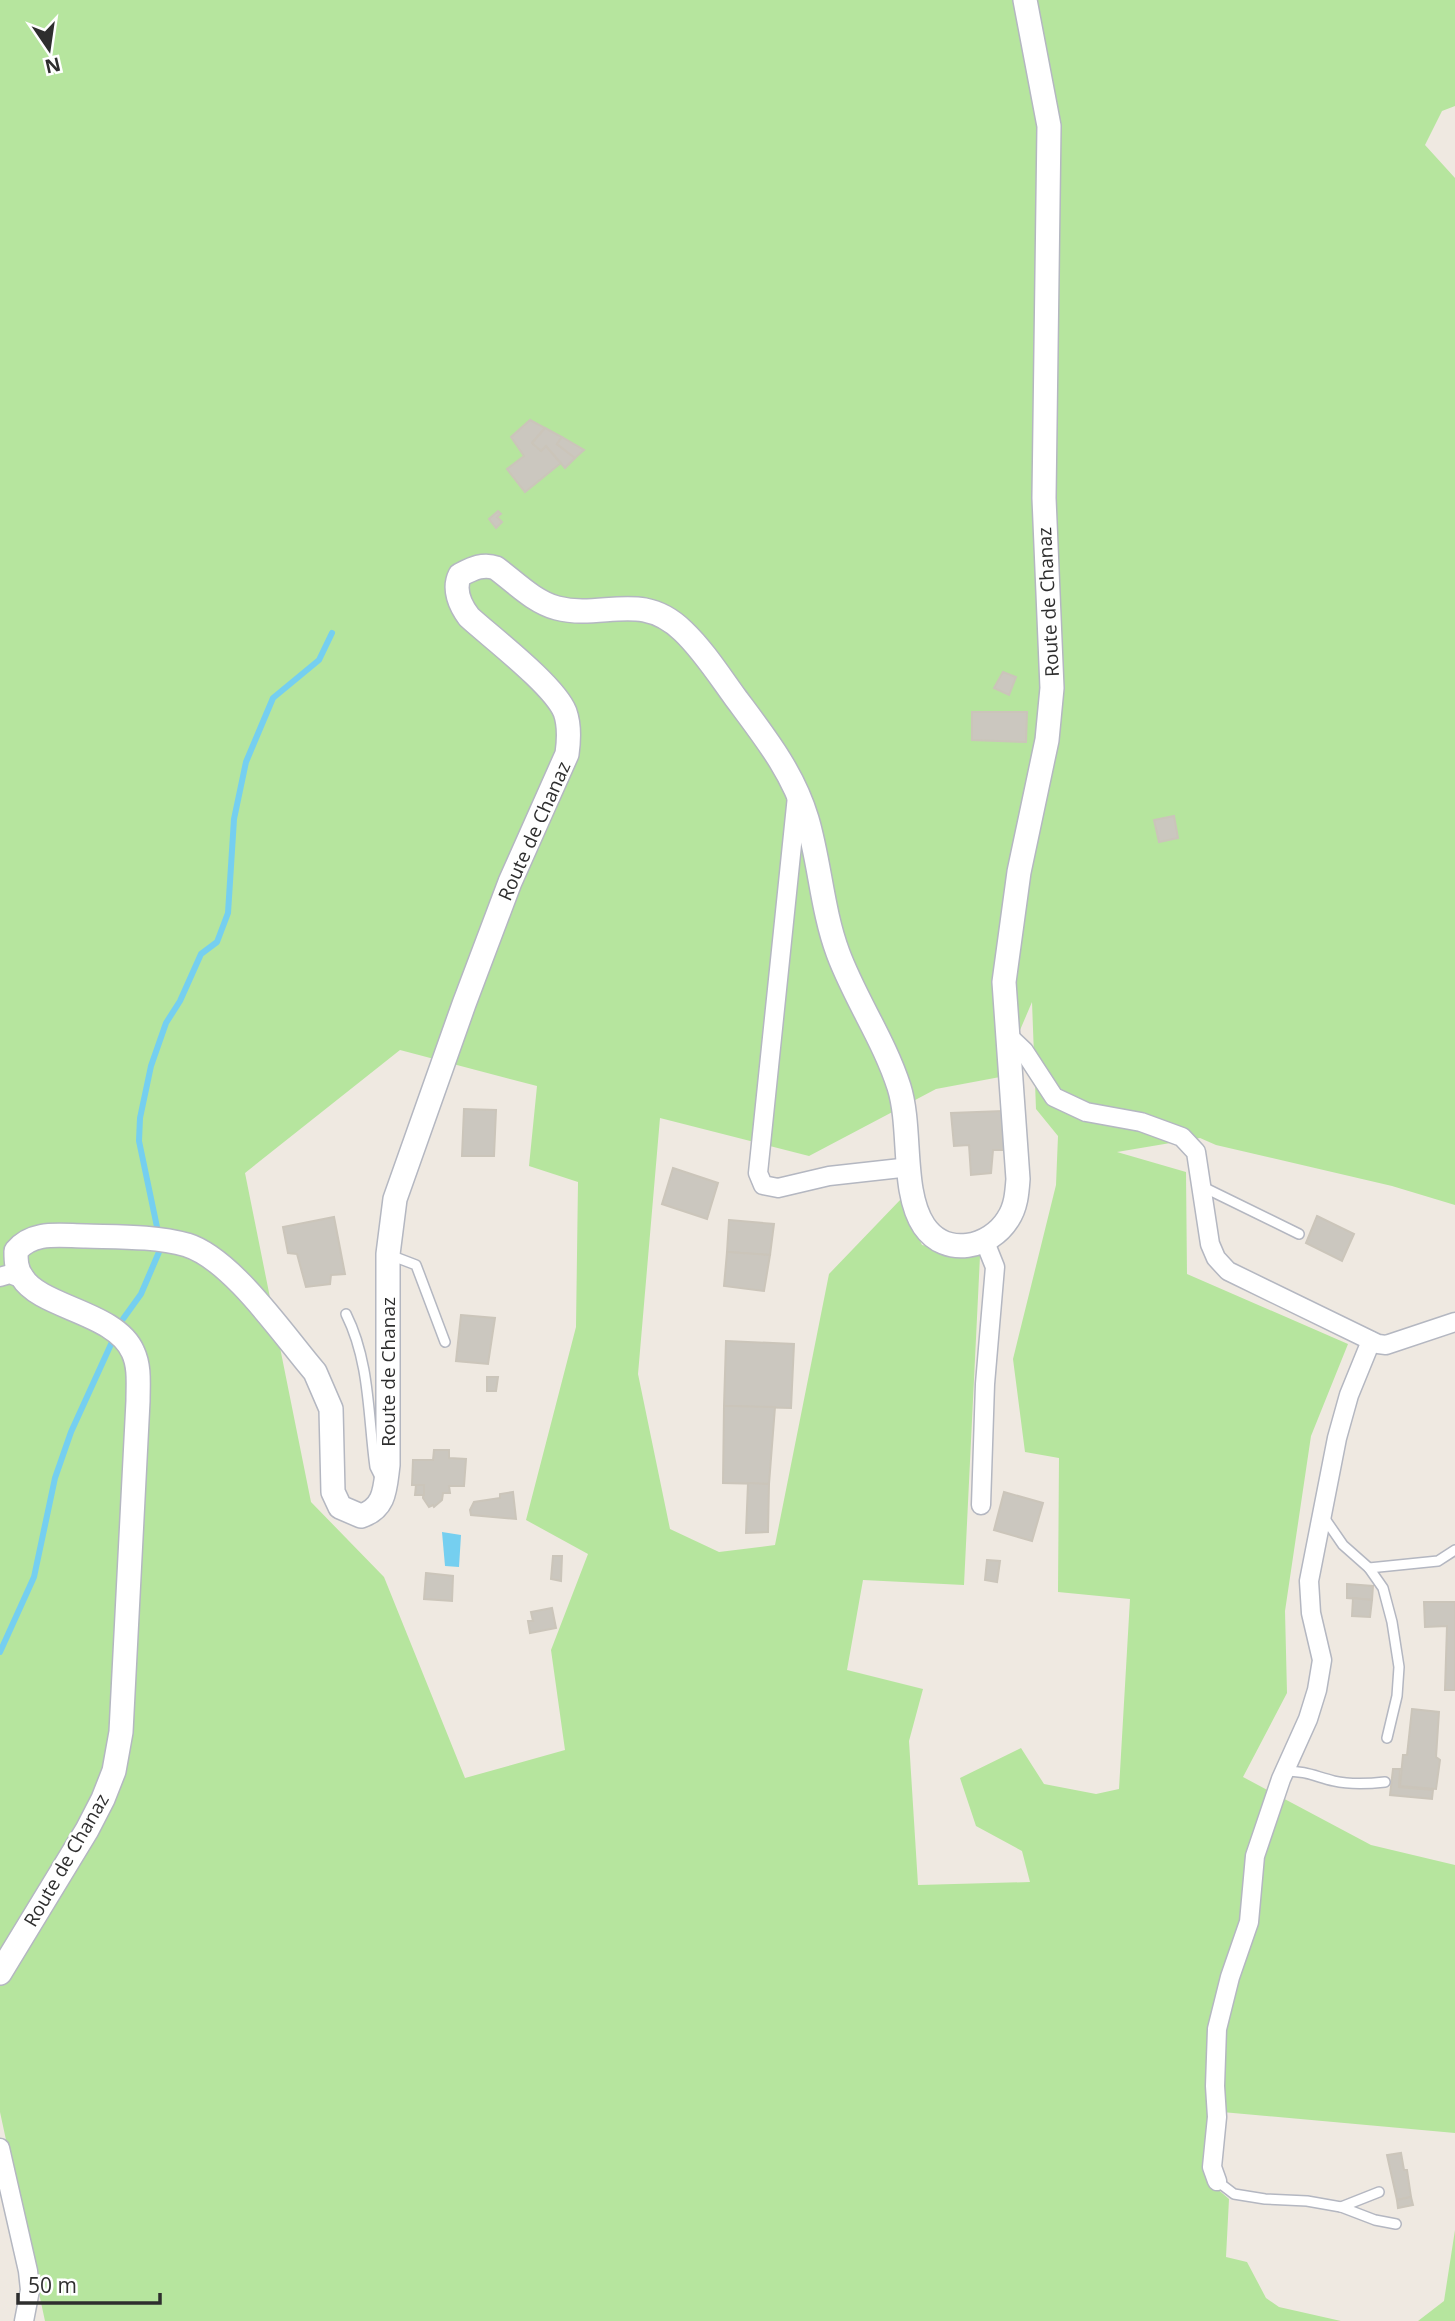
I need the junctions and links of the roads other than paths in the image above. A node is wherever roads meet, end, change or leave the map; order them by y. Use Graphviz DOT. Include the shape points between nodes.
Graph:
graph roads {
  1 [pos="1026,6"];
  2 [pos="797,789"];
  3 [pos="1006,1034"];
  4 [pos="910,1167"];
  5 [pos="1201,1186"];
  6 [pos="1299,1234"];
  7 [pos="985,1242"];
  8 [pos="388,1254"];
  9 [pos="11,1278"];
  10 [pos="346,1314"];
  11 [pos="1455,1322"];
  12 [pos="1371,1341"];
  13 [pos="445,1342"];
  14 [pos="385,1488"];
  15 [pos="981,1504"];
  16 [pos="1321,1514"];
  17 [pos="1455,1550"];
  18 [pos="1369,1568"];
  19 [pos="1387,1738"];
  20 [pos="1284,1771"];
  21 [pos="1385,1782"];
  22 [pos="0,1973"];
  23 [pos="0,2148"];
  24 [pos="1217,2180"];
  25 [pos="1379,2192"];
  26 [pos="1341,2207"];
  27 [pos="1396,2224"];
  28 [pos="24,2321"];
  1 -- 3 [label="street, Route de Chanaz" via="1049,126 1044,498 1052,688 1047,740 1007,945"];
  2 -- 4 [label="street, Route de Chanaz" via="836,949 900,1089"];
  2 -- 4 [label="street" via="758,1173 763,1185 778,1188 829,1176"];
  2 -- 8 [label="street, Route de Chanaz" via="712,664 672,622 656,612 629,607 560,609 541,603 490,565 460,575 458,592 464,610 561,703 569,742 450,1043 395,1199"];
  3 -- 5 [label="street" via="1024,1051 1054,1097 1086,1112 1141,1122 1182,1137 1196,1152"];
  3 -- 7 [label="street, Route de Chanaz" via="1016,1204 1009,1219"];
  4 -- 7 [label="street, Route de Chanaz" via="918,1216 934,1237 957,1245"];
  5 -- 6 [label="lane"];
  5 -- 12 [label="street" via="1210,1244 1227,1271"];
  7 -- 15 [label="street" via="995,1267"];
  8 -- 13 [label="lane" via="416,1265"];
  8 -- 14 [label="street, Route de Chanaz"];
  9 -- 14 [label="street, Route de Chanaz" via="17,1266 16,1251 23,1242 46,1235 143,1238 202,1252 236,1280 319,1380 331,1409 333,1492 340,1507 361,1516 373,1513"];
  9 -- 22 [label="street, Route de Chanaz" via="121,1335 133,1350 138,1368 138,1401 122,1708 114,1771 87,1830"];
  10 -- 14 [label="lane" via="357,1336 375,1468"];
  11 -- 12 [label="street" via="1385,1345"];
  12 -- 16 [label="street" via="1349,1395"];
  16 -- 18 [label="lane" via="1343,1545"];
  16 -- 20 [label="street" via="1309,1581 1322,1660 1318,1690"];
  17 -- 18 [label="lane" via="1438,1561"];
  18 -- 19 [label="lane" via="1382,1588 1399,1667"];
  20 -- 21 [label="lane" via="1361,1785"];
  20 -- 24 [label="street" via="1255,1856 1248,1922 1217,2029 1212,2167"];
  23 -- 28 [label="street" via="28,2271 30,2290"];
  24 -- 26 [label="lane" via="1234,2194"];
  25 -- 26 [label="lane"];
  26 -- 27 [label="lane"];
}
